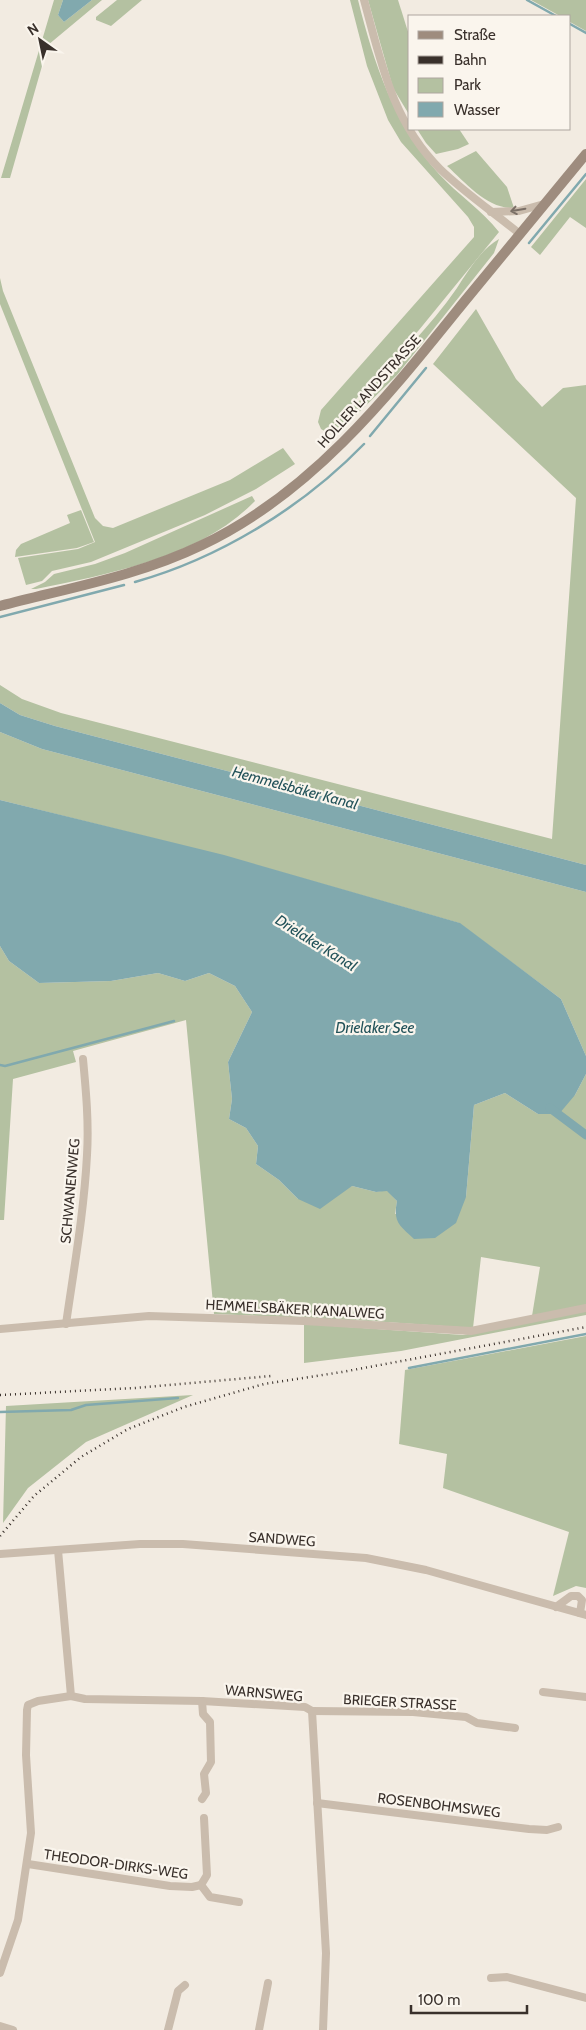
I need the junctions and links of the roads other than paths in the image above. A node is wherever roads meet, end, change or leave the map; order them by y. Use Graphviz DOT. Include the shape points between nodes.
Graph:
graph roads {
  1 [pos="364,0"];
  2 [pos="408,126"];
  3 [pos="410,130"];
  4 [pos="586,154"];
  5 [pos="544,204"];
  6 [pos="491,212"];
  7 [pos="520,234"];
  8 [pos="0,606"];
  9 [pos="83,1059"];
  10 [pos="586,1308"];
  11 [pos="66,1324"];
  12 [pos="0,1330"];
  13 [pos="58,1550"];
  14 [pos="0,1554"];
  15 [pos="556,1607"];
  16 [pos="583,1614"];
  17 [pos="543,1692"];
  18 [pos="71,1696"];
  19 [pos="586,1697"];
  20 [pos="202,1701"];
  21 [pos="312,1711"];
  22 [pos="515,1728"];
  23 [pos="202,1798"];
  24 [pos="317,1803"];
  25 [pos="204,1818"];
  26 [pos="558,1826"];
  27 [pos="28,1864"];
  28 [pos="201,1885"];
  29 [pos="240,1902"];
  30 [pos="0,1973"];
  31 [pos="491,1978"];
  32 [pos="268,1983"];
  33 [pos="185,1986"];
  34 [pos="586,1998"];
  35 [pos="0,2026"];
  36 [pos="11,2030"];
  37 [pos="168,2030"];
  38 [pos="259,2030"];
  39 [pos="323,2030"];
  1 -- 2 [label="street" via="387,84"];
  3 -- 6 [label="street" via="439,168"];
  4 -- 5 [label="main road, HOLLER LANDSTRASSE"];
  5 -- 6 [label="street, one-way"];
  5 -- 7 [label="main road, HOLLER LANDSTRASSE"];
  6 -- 7 [label="street"];
  7 -- 8 [label="main road, HOLLER LANDSTRASSE" via="397,385 351,435 263,509 219,537 155,565"];
  9 -- 11 [label="street, SCHWANENWEG" via="87,1155 81,1225"];
  10 -- 11 [label="street, HEMMELSBÄKER KANALWEG" via="463,1331 169,1316"];
  11 -- 12 [label="street, HEMMELSBÄKER KANALWEG"];
  13 -- 14 [label="street, SANDWEG"];
  13 -- 15 [label="street, SANDWEG" via="183,1544 366,1558 426,1570"];
  13 -- 18 [label="street"];
  15 -- 16 [label="street, SANDWEG"];
  15 -- 16 [label="street, SANDWEG" via="571,1596 578,1596 582,1600"];
  17 -- 19 [label="street"];
  18 -- 20 [label="street, WARNSWEG"];
  18 -- 27 [label="street, WARNSWEG" via="38,1700 28,1705 26,1755 31,1833"];
  20 -- 21 [label="street, WARNSWEG" via="305,1706"];
  20 -- 23 [label="street" via="203,1714 210,1722 211,1762 204,1774 206,1793"];
  21 -- 22 [label="street, BRIEGER STRASSE" via="413,1712 466,1717 477,1723"];
  21 -- 24 [label="street, WARNSWEG"];
  24 -- 26 [label="street, ROSENBOHMSWEG" via="529,1829 547,1830"];
  24 -- 39 [label="street, WARNSWEG" via="326,1953"];
  25 -- 28 [label="street" via="207,1875"];
  27 -- 28 [label="street, THEODOR-DIRKS-WEG" via="170,1886"];
  27 -- 30 [label="street" via="18,1920"];
  28 -- 29 [label="street" via="210,1897"];
  31 -- 34 [label="street" via="507,1977"];
  32 -- 38 [label="street"];
  33 -- 37 [label="street" via="178,1991"];
  35 -- 36 [label="street"];
}
